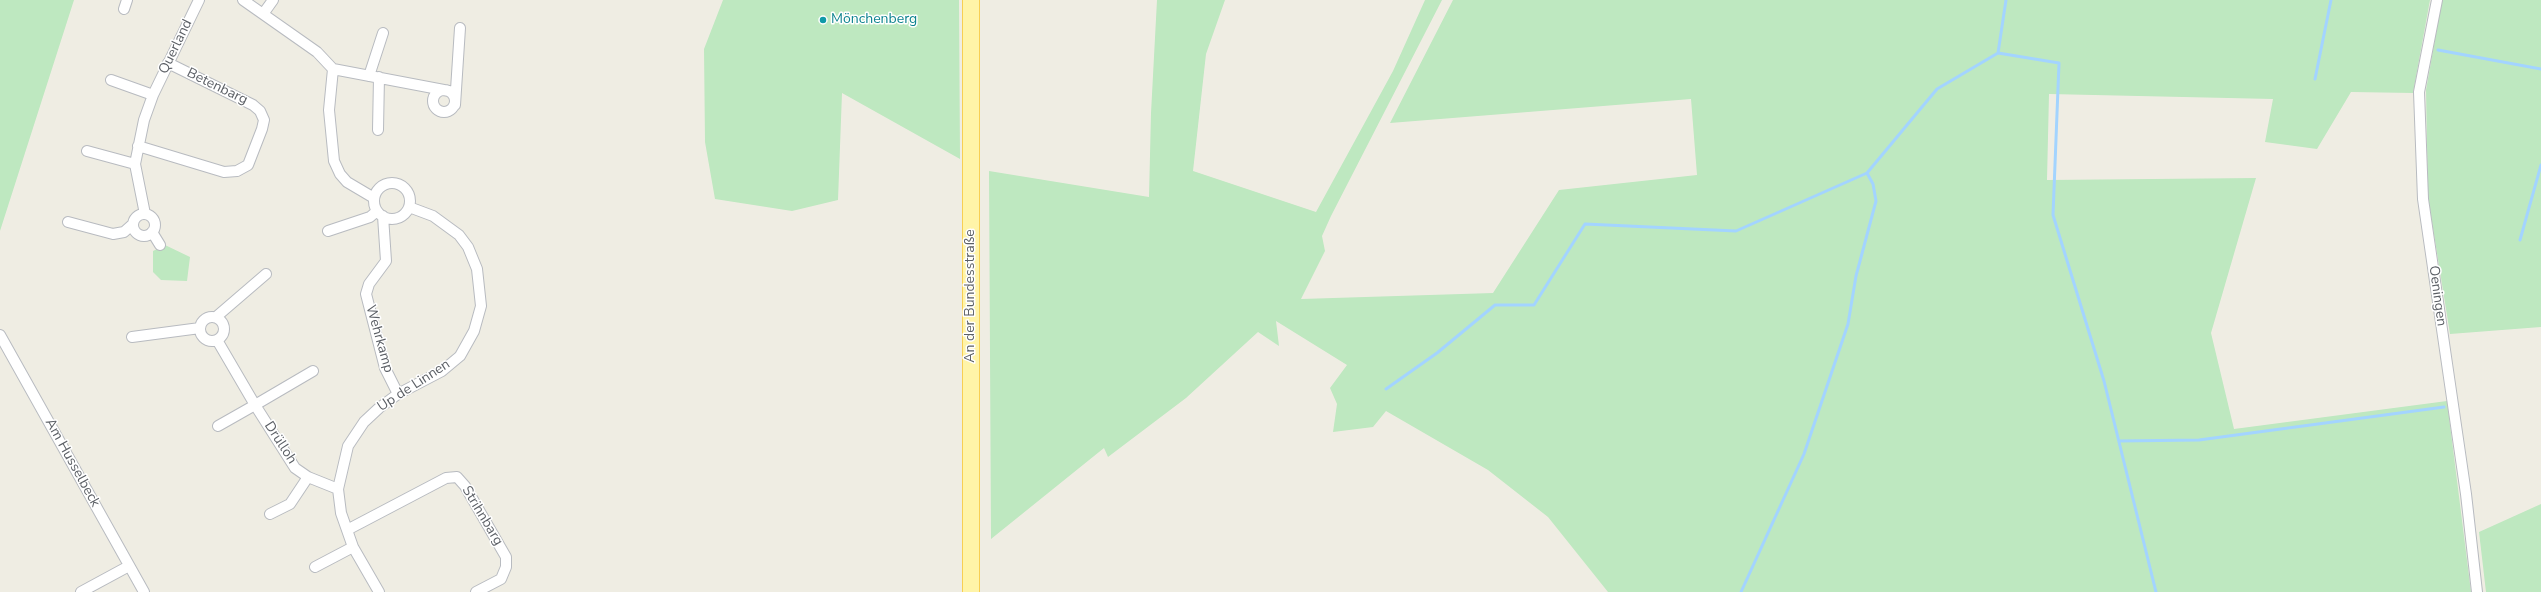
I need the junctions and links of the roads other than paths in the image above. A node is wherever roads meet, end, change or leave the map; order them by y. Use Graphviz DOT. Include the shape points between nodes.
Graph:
graph roads {
  1 [pos="199,0"];
  2 [pos="243,0"];
  3 [pos="273,0"];
  4 [pos="971,0"];
  5 [pos="2437,0"];
  6 [pos="263,14"];
  7 [pos="460,28"];
  8 [pos="383,33"];
  9 [pos="168,63"];
  10 [pos="333,68"];
  11 [pos="374,77"];
  12 [pos="111,80"];
  13 [pos="449,92"];
  14 [pos="153,95"];
  15 [pos="455,105"];
  16 [pos="378,130"];
  17 [pos="138,146"];
  18 [pos="87,151"];
  19 [pos="135,164"];
  20 [pos="374,198"];
  21 [pos="409,207"];
  22 [pos="145,214"];
  23 [pos="380,214"];
  24 [pos="68,222"];
  25 [pos="133,224"];
  26 [pos="328,231"];
  27 [pos="152,232"];
  28 [pos="160,245"];
  29 [pos="266,274"];
  30 [pos="216,317"];
  31 [pos="200,328"];
  32 [pos="0,335"];
  33 [pos="132,337"];
  34 [pos="217,340"];
  35 [pos="313,371"];
  36 [pos="398,394"];
  37 [pos="255,405"];
  38 [pos="218,426"];
  39 [pos="308,477"];
  40 [pos="338,489"];
  41 [pos="270,514"];
  42 [pos="347,530"];
  43 [pos="353,548"];
  44 [pos="129,566"];
  45 [pos="316,567"];
  46 [pos="81,592"];
  47 [pos="144,592"];
  48 [pos="378,592"];
  49 [pos="476,592"];
  50 [pos="971,592"];
  51 [pos="2477,592"];
  1 -- 9 [label="street, Querland"];
  2 -- 6 [label="street"];
  3 -- 6 [label="street"];
  4 -- 50 [label="main road, An der Bundesstraße"];
  5 -- 51 [label="street, Oeningen" via="2420,92 2423,199 2466,494"];
  6 -- 10 [label="street" via="316,52"];
  7 -- 15 [label="street"];
  8 -- 11 [label="street"];
  9 -- 14 [label="street, Querland"];
  9 -- 17 [label="street, Betenbarg" via="253,105 260,111 264,120 262,129 248,165 237,171 224,172"];
  10 -- 11 [label="street"];
  10 -- 20 [label="street" via="329,110 334,161 347,182"];
  11 -- 13 [label="street"];
  11 -- 16 [label="street"];
  12 -- 14 [label="street"];
  13 -- 15 [label="street" via="455,99"];
  13 -- 15 [label="street" via="442,91 436,94 436,108 446,112"];
  14 -- 17 [label="street, Querland"];
  17 -- 19 [label="street, Querland"];
  18 -- 19 [label="street"];
  19 -- 22 [label="street, Querland"];
  20 -- 21 [label="street" via="385,184 398,183 409,193"];
  20 -- 23 [label="street"];
  21 -- 23 [label="street" via="396,219"];
  21 -- 36 [label="street, Up de Linnen" via="433,216 459,235 468,247 477,269 481,306 474,331 460,356 442,371"];
  22 -- 25 [label="street" via="135,219"];
  22 -- 27 [label="street, Querland" via="154,221"];
  23 -- 26 [label="street"];
  23 -- 36 [label="street, Wehrkamp" via="386,261 368,284 366,294 384,368"];
  24 -- 25 [label="street" via="113,234 124,232"];
  25 -- 27 [label="street" via="137,234 142,236"];
  27 -- 28 [label="street, Querland"];
  29 -- 30 [label="street"];
  30 -- 31 [label="street" via="209,317 203,321"];
  30 -- 34 [label="street" via="222,322 224,329 223,336"];
  31 -- 33 [label="street"];
  31 -- 34 [label="street" via="202,336 209,341"];
  32 -- 44 [label="street, Am Husselbeck"];
  34 -- 37 [label="street, Drülloh"];
  35 -- 37 [label="street"];
  36 -- 40 [label="street, Up de Linnen" via="364,422 348,446"];
  37 -- 38 [label="street"];
  37 -- 39 [label="street, Drülloh" via="295,468"];
  39 -- 40 [label="street, Drülloh"];
  39 -- 41 [label="street, Drülloh" via="290,504"];
  40 -- 42 [label="street, Up de Linnen"];
  42 -- 43 [label="street, Up de Linnen"];
  42 -- 49 [label="street, Strihnbarg" via="446,478 458,476 506,557 506,568 501,578"];
  43 -- 45 [label="street"];
  43 -- 48 [label="street, Up de Linnen"];
  44 -- 46 [label="street"];
  44 -- 47 [label="street, Am Husselbeck"];
}
